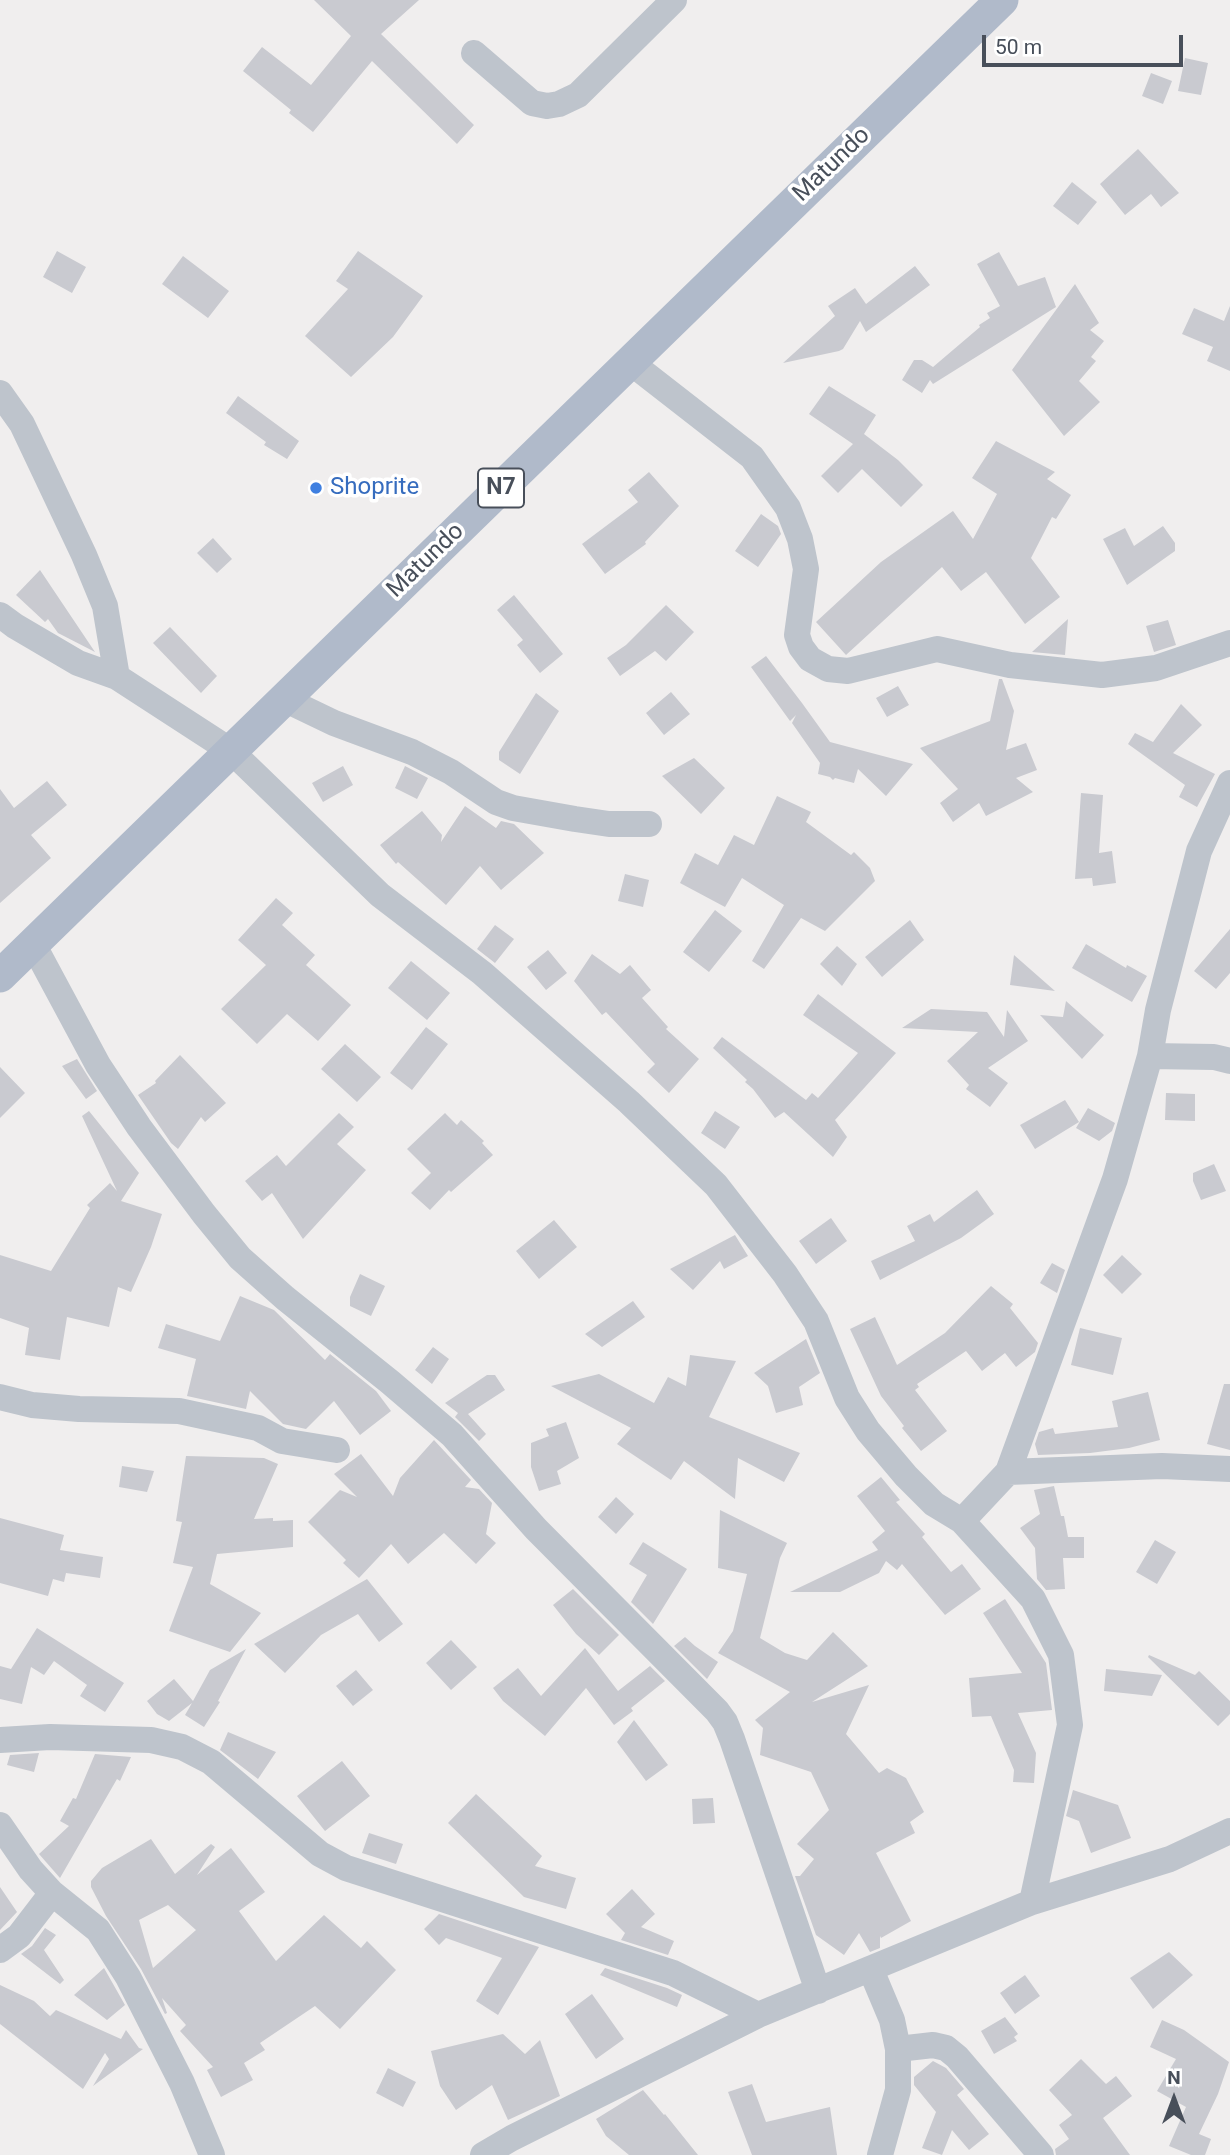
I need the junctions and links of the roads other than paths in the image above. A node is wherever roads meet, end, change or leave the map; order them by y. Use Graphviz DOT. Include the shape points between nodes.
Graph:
graph roads {
  1 [pos="674,0"];
  2 [pos="1002,0"];
  3 [pos="474,53"];
  4 [pos="631,362"];
  5 [pos="0,393"];
  6 [pos="0,615"];
  7 [pos="1230,643"];
  8 [pos="117,677"];
  9 [pos="284,699"];
  10 [pos="231,751"];
  11 [pos="1230,783"];
  12 [pos="649,824"];
  13 [pos="33,944"];
  14 [pos="0,976"];
  15 [pos="1150,1056"];
  16 [pos="1230,1061"];
  17 [pos="0,1397"];
  18 [pos="337,1450"];
  19 [pos="1230,1469"];
  20 [pos="1008,1472"];
  21 [pos="962,1521"];
  22 [pos="0,1740"];
  23 [pos="0,1825"];
  24 [pos="1230,1830"];
  25 [pos="52,1893"];
  26 [pos="1032,1902"];
  27 [pos="0,1950"];
  28 [pos="871,1970"];
  29 [pos="818,1991"];
  30 [pos="758,2015"];
  31 [pos="898,2049"];
  32 [pos="212,2155"];
  33 [pos="483,2155"];
  34 [pos="880,2155"];
  35 [pos="1041,2155"];
  1 -- 3 [label="street" via="578,94 559,104 532,103"];
  2 -- 4 [label="main road, Matundo / N7"];
  4 -- 7 [label="street" via="752,457 788,508 806,569 797,635 810,659 828,669 848,671 937,649 1010,665 1102,675 1156,668"];
  4 -- 9 [label="main road, Matundo / N7"];
  5 -- 8 [label="street" via="22,424 85,555 105,606"];
  6 -- 8 [label="street" via="78,663"];
  8 -- 10 [label="street"];
  9 -- 10 [label="main road, Matundo / N7"];
  9 -- 12 [label="street" via="412,752 513,808 609,824"];
  10 -- 13 [label="main road, Matundo / N7"];
  10 -- 21 [label="street" via="380,894 482,973 716,1185 816,1321 847,1398 869,1431 934,1504"];
  11 -- 15 [label="street" via="1199,851"];
  13 -- 14 [label="main road, Matundo / N7"];
  13 -- 29 [label="street" via="98,1065 139,1127 240,1258 452,1435 536,1530 717,1711 732,1739"];
  15 -- 16 [label="street"];
  15 -- 20 [label="street" via="1115,1179"];
  17 -- 18 [label="street" via="79,1409 179,1411 258,1428 282,1441"];
  19 -- 20 [label="street" via="1162,1466"];
  20 -- 21 [label="street"];
  21 -- 26 [label="street" via="1033,1599 1061,1655 1070,1725"];
  22 -- 30 [label="street" via="151,1740 182,1747 211,1762 320,1854 346,1868 673,1973"];
  23 -- 25 [label="street"];
  24 -- 26 [label="street" via="1170,1859"];
  25 -- 27 [label="street" via="19,1936"];
  25 -- 32 [label="street" via="98,1930 128,1977 182,2083"];
  26 -- 28 [label="street"];
  28 -- 29 [label="street"];
  28 -- 31 [label="street" via="892,2020"];
  29 -- 30 [label="street"];
  30 -- 33 [label="street"];
  31 -- 34 [label="street" via="898,2090"];
  31 -- 35 [label="street" via="946,2048"];
}
